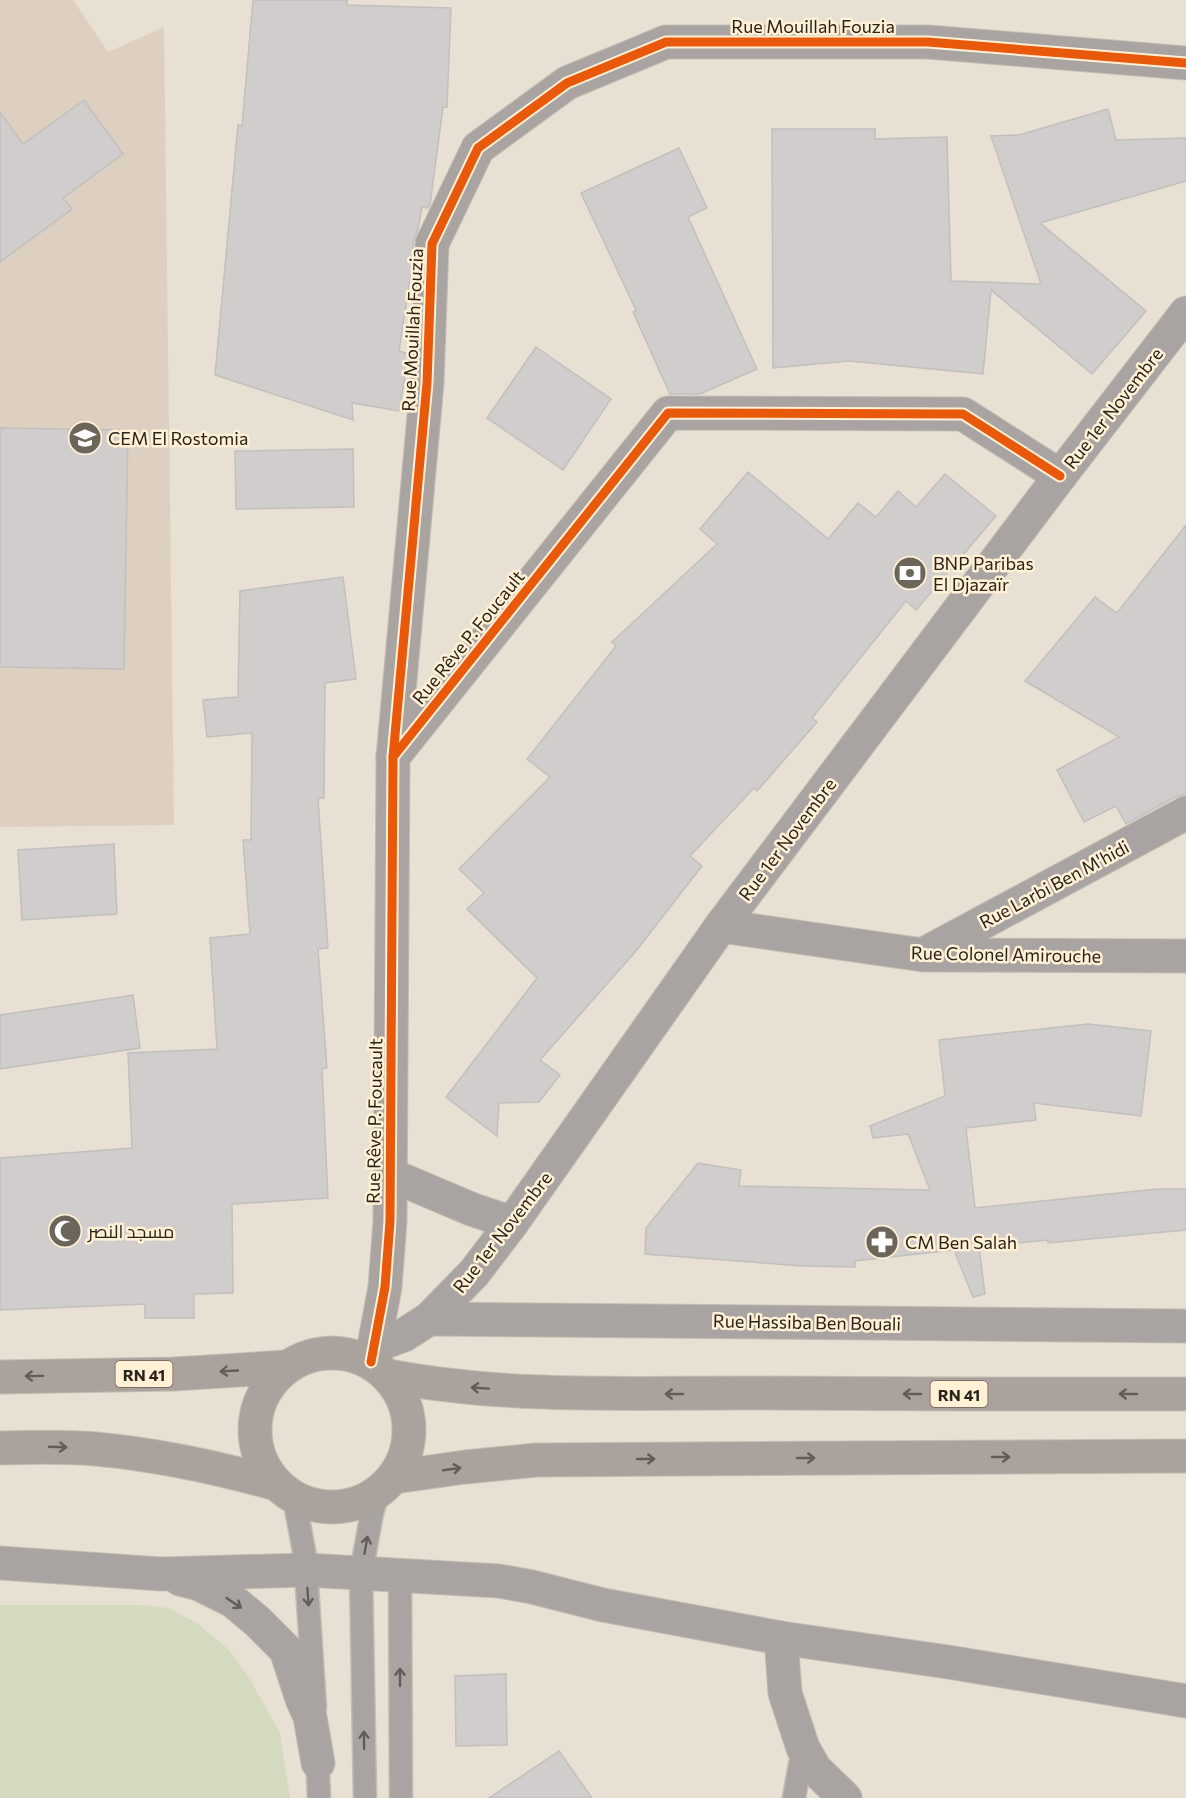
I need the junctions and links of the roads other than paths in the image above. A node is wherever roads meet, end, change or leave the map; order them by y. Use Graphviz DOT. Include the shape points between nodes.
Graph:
graph roads {
  1 [pos="1186,63"];
  2 [pos="1186,313"];
  3 [pos="1060,476"];
  4 [pos="393,757"];
  5 [pos="1186,813"];
  6 [pos="721,926"];
  7 [pos="923,955"];
  8 [pos="1186,956"];
  9 [pos="391,1175"];
  10 [pos="512,1223"];
  11 [pos="429,1319"];
  12 [pos="1186,1326"];
  13 [pos="378,1361"];
  14 [pos="287,1367"];
  15 [pos="0,1377"];
  16 [pos="1186,1394"];
  17 [pos="0,1448"];
  18 [pos="1186,1456"];
  19 [pos="386,1485"];
  20 [pos="285,1491"];
  21 [pos="0,1563"];
  22 [pos="306,1570"];
  23 [pos="361,1573"];
  24 [pos="161,1574"];
  25 [pos="400,1575"];
  26 [pos="781,1638"];
  27 [pos="1186,1701"];
  28 [pos="803,1748"];
  29 [pos="318,1763"];
  30 [pos="319,1798"];
  31 [pos="365,1798"];
  32 [pos="401,1798"];
  33 [pos="794,1798"];
  34 [pos="845,1798"];
  1 -- 4 [label="street, Rue Mouillah Fouzia" via="928,42 666,42 567,83 478,148 432,244 428,383"];
  2 -- 3 [label="street, Rue 1er Novembre"];
  3 -- 4 [label="street, Rue Rêve P. Foucault" via="963,414 668,413"];
  3 -- 6 [label="street, Rue 1er Novembre"];
  4 -- 9 [label="street, Rue Rêve P. Foucault"];
  5 -- 7 [label="street, Rue Larbi Ben M'hidi"];
  6 -- 7 [label="street, Rue Colonel Amirouche"];
  6 -- 10 [label="street, Rue 1er Novembre"];
  7 -- 8 [label="street, Rue Colonel Amirouche"];
  9 -- 10 [label="street"];
  9 -- 13 [label="street, Rue Rêve P. Foucault" via="389,1252"];
  10 -- 11 [label="street, Rue 1er Novembre" via="474,1273"];
  11 -- 12 [label="street, Rue Hassiba Ben Bouali"];
  11 -- 13 [label="street, Rue 1er Novembre" via="404,1335"];
  13 -- 14 [label="highway" via="328,1353 306,1357"];
  16 -- 13 [label="highway, RN 41, one-way" via="534,1392 420,1382"];
  13 -- 19 [label="highway" via="402,1394 409,1414 405,1458"];
  14 -- 15 [label="highway, RN 41, one-way"];
  14 -- 20 [label="highway" via="260,1402 255,1424 256,1446 263,1467"];
  17 -- 20 [label="highway, one-way" via="94,1449 143,1455 219,1468"];
  19 -- 18 [label="highway, one-way" via="465,1467 537,1460"];
  19 -- 20 [label="highway" via="358,1504 337,1508 315,1506"];
  23 -- 19 [label="lane, one-way" via="372,1513"];
  20 -- 22 [label="lane" via="302,1536"];
  21 -- 24 [label="street"];
  22 -- 23 [label="street"];
  22 -- 24 [label="street"];
  22 -- 29 [label="lane, one-way"];
  23 -- 25 [label="street"];
  31 -- 23 [label="lane, one-way"];
  24 -- 29 [label="street, one-way" via="199,1584 233,1601 286,1650 310,1717"];
  25 -- 26 [label="street" via="532,1587 603,1605"];
  32 -- 25 [label="lane, one-way"];
  26 -- 27 [label="street"];
  26 -- 28 [label="street" via="785,1693"];
  28 -- 33 [label="lane"];
  28 -- 34 [label="street" via="815,1769"];
  29 -- 30 [label="lane"];
}
